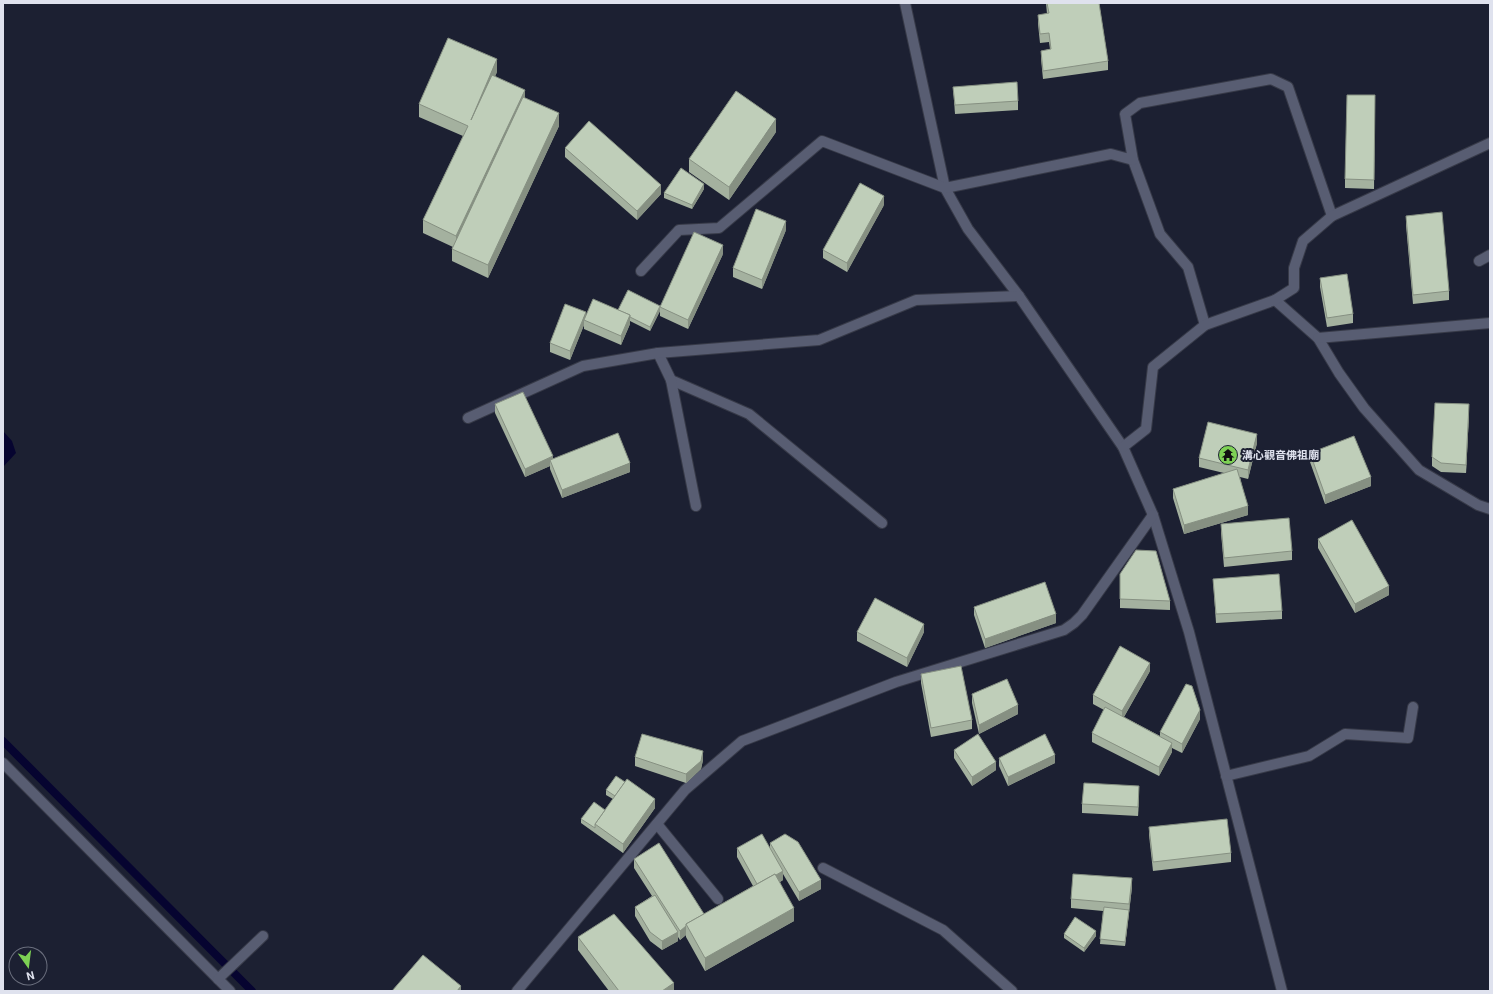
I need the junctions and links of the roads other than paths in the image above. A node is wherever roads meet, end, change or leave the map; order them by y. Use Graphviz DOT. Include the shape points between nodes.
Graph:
graph roads {
  1 [pos="905,3"];
  2 [pos="1490,143"];
  3 [pos="1133,160"];
  4 [pos="945,188"];
  5 [pos="1332,216"];
  6 [pos="1490,255"];
  7 [pos="1479,261"];
  8 [pos="641,271"];
  9 [pos="1019,296"];
  10 [pos="1275,300"];
  11 [pos="1490,323"];
  12 [pos="1205,324"];
  13 [pos="1318,338"];
  14 [pos="658,353"];
  15 [pos="671,380"];
  16 [pos="468,418"];
  17 [pos="1123,447"];
  18 [pos="696,506"];
  19 [pos="1490,509"];
  20 [pos="1153,515"];
  21 [pos="882,523"];
  22 [pos="1413,707"];
  23 [pos="3,763"];
  24 [pos="1226,776"];
  25 [pos="657,824"];
  26 [pos="823,868"];
  27 [pos="718,899"];
  28 [pos="264,936"];
  29 [pos="218,979"];
  30 [pos="230,991"];
  31 [pos="517,991"];
  32 [pos="1012,991"];
  33 [pos="1282,991"];
  1 -- 4 [label="street"];
  2 -- 5 [label="street"];
  3 -- 4 [label="street" via="1111,154"];
  3 -- 5 [label="street" via="1125,114 1140,103 1271,79 1288,87"];
  3 -- 12 [label="street" via="1160,234 1188,267"];
  4 -- 8 [label="street" via="822,141 719,228 679,230"];
  4 -- 9 [label="street" via="968,228"];
  5 -- 10 [label="street" via="1303,241 1294,268 1294,288"];
  6 -- 7 [label="street"];
  9 -- 14 [label="street" via="916,300 819,340"];
  9 -- 17 [label="street"];
  10 -- 12 [label="street"];
  10 -- 13 [label="street"];
  11 -- 13 [label="street"];
  12 -- 17 [label="street" via="1152,366 1146,429"];
  13 -- 19 [label="street" via="1364,408 1419,470"];
  14 -- 15 [label="street"];
  14 -- 16 [label="street" via="583,366"];
  15 -- 18 [label="street"];
  15 -- 21 [label="street" via="749,414"];
  17 -- 20 [label="street"];
  20 -- 24 [label="street" via="1189,632"];
  20 -- 25 [label="street" via="1082,615 1064,630 896,682 742,741 685,790"];
  22 -- 24 [label="street" via="1408,738 1346,734 1308,756"];
  23 -- 29 [label="street"];
  24 -- 33 [label="street"];
  25 -- 27 [label="street"];
  25 -- 31 [label="street"];
  26 -- 32 [label="street" via="943,930"];
  28 -- 29 [label="street"];
  29 -- 30 [label="street"];
}
